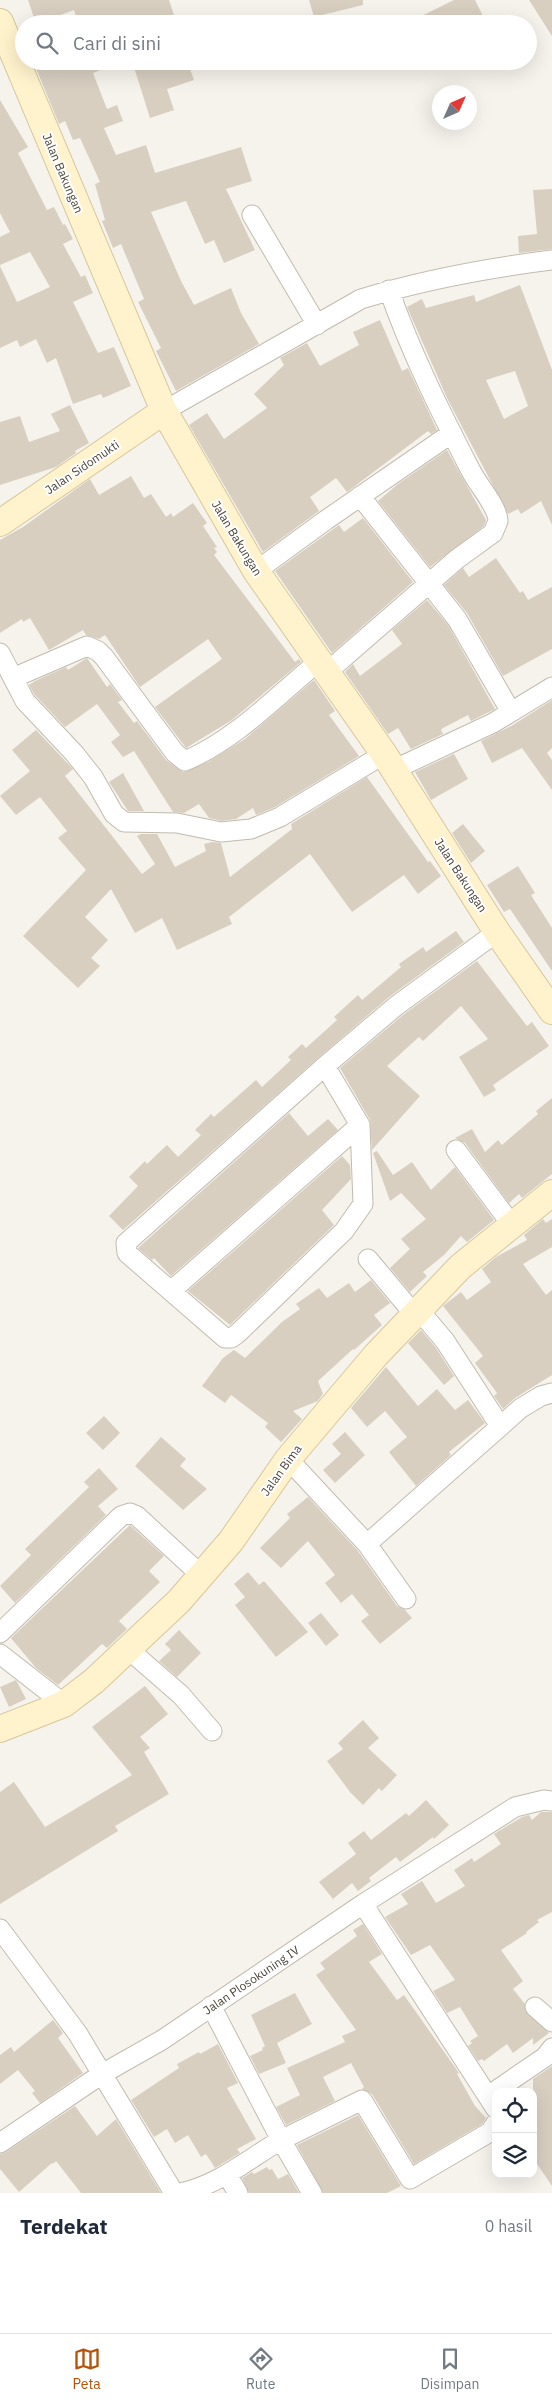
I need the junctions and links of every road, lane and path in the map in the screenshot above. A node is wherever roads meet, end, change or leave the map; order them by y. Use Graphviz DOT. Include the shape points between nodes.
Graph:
graph roads {
  1 [pos="0,22"];
  2 [pos="15,58"];
  3 [pos="20,70"];
  4 [pos="252,215"];
  5 [pos="552,260"];
  6 [pos="389,290"];
  7 [pos="317,324"];
  8 [pos="164,411"];
  9 [pos="452,433"];
  10 [pos="360,496"];
  11 [pos="0,523"];
  12 [pos="256,571"];
  13 [pos="429,582"];
  14 [pos="0,653"];
  15 [pos="323,666"];
  16 [pos="13,678"];
  17 [pos="552,687"];
  18 [pos="511,712"];
  19 [pos="388,762"];
  20 [pos="497,932"];
  21 [pos="552,1011"];
  22 [pos="325,1066"];
  23 [pos="360,1125"];
  24 [pos="456,1150"];
  25 [pos="552,1193"];
  26 [pos="512,1225"];
  27 [pos="368,1259"];
  28 [pos="171,1291"];
  29 [pos="416,1311"];
  30 [pos="552,1393"];
  31 [pos="500,1426"];
  32 [pos="288,1459"];
  33 [pos="367,1544"];
  34 [pos="202,1576"];
  35 [pos="406,1599"];
  36 [pos="0,1633"];
  37 [pos="128,1649"];
  38 [pos="0,1654"];
  39 [pos="64,1704"];
  40 [pos="0,1729"];
  41 [pos="212,1730"];
  42 [pos="552,1801"];
  43 [pos="364,1904"];
  44 [pos="0,1929"];
  45 [pos="211,2006"];
  46 [pos="535,2007"];
  47 [pos="552,2022"];
  48 [pos="552,2048"];
  49 [pos="102,2074"];
  50 [pos="509,2088"];
  51 [pos="492,2103"];
  52 [pos="492,2129"];
  53 [pos="281,2140"];
  54 [pos="0,2143"];
  55 [pos="227,2175"];
  56 [pos="174,2193"];
  57 [pos="180,2193"];
  58 [pos="238,2193"];
  59 [pos="312,2193"];
  1 -- 2 [label="main road, Jalan Bakungan"];
  3 -- 8 [label="main road, Jalan Bakungan"];
  4 -- 7 [label="street"];
  5 -- 6 [label="street" via="500,266"];
  6 -- 7 [label="street" via="362,299"];
  6 -- 9 [label="street"];
  7 -- 8 [label="street"];
  8 -- 11 [label="main road, Jalan Sidomukti"];
  8 -- 12 [label="main road, Jalan Bakungan"];
  9 -- 10 [label="street"];
  9 -- 13 [label="street" via="498,521 493,533"];
  10 -- 12 [label="street"];
  10 -- 13 [label="street"];
  12 -- 15 [label="main road, Jalan Bakungan"];
  13 -- 15 [label="street"];
  13 -- 18 [label="street" via="456,619"];
  14 -- 16 [label="street"];
  15 -- 16 [label="street" via="214,745 185,762 104,657 92,647 86,646"];
  15 -- 19 [label="main road, Jalan Bakungan"];
  16 -- 19 [label="street" via="25,701 74,753 93,777 114,814 124,822 177,823 221,832 251,829"];
  17 -- 18 [label="street"];
  18 -- 19 [label="street" via="493,723"];
  19 -- 20 [label="main road, Jalan Bakungan"];
  20 -- 21 [label="main road, Jalan Bakungan"];
  20 -- 22 [label="street" via="396,1006"];
  22 -- 23 [label="street"];
  22 -- 28 [label="street" via="126,1243 127,1253"];
  23 -- 28 [label="street"];
  23 -- 28 [label="street" via="363,1204 344,1231 237,1334 225,1338"];
  24 -- 26 [label="street"];
  25 -- 26 [label="main road, Jalan Bima"];
  26 -- 29 [label="main road, Jalan Bima" via="460,1267"];
  27 -- 29 [label="street"];
  29 -- 31 [label="street" via="445,1341"];
  29 -- 32 [label="main road, Jalan Bima"];
  30 -- 31 [label="street" via="526,1405"];
  31 -- 33 [label="street"];
  32 -- 33 [label="street"];
  32 -- 34 [label="main road, Jalan Bima" via="231,1541"];
  33 -- 35 [label="street"];
  34 -- 36 [label="street" via="130,1513 121,1516"];
  34 -- 37 [label="main road, Jalan Bima"];
  37 -- 39 [label="main road, Jalan Bima"];
  37 -- 41 [label="street" via="181,1695"];
  38 -- 39 [label="street"];
  39 -- 40 [label="main road, Jalan Bima"];
  42 -- 43 [label="street, Jalan Plosokuning IV" via="515,1807"];
  43 -- 45 [label="street, Jalan Plosokuning IV"];
  43 -- 51 [label="street"];
  44 -- 49 [label="street" via="78,2034"];
  45 -- 49 [label="street, Jalan Plosokuning IV" via="162,2040"];
  45 -- 53 [label="street"];
  46 -- 47 [label="street"];
  48 -- 50 [label="street"];
  49 -- 54 [label="street, Jalan Plosokuning IV"];
  49 -- 56 [label="street"];
  52 -- 53 [label="street" via="410,2179 362,2100"];
  53 -- 55 [label="street"];
  53 -- 59 [label="street"];
  55 -- 57 [label="street" via="200,2189"];
  55 -- 58 [label="street"];
}
